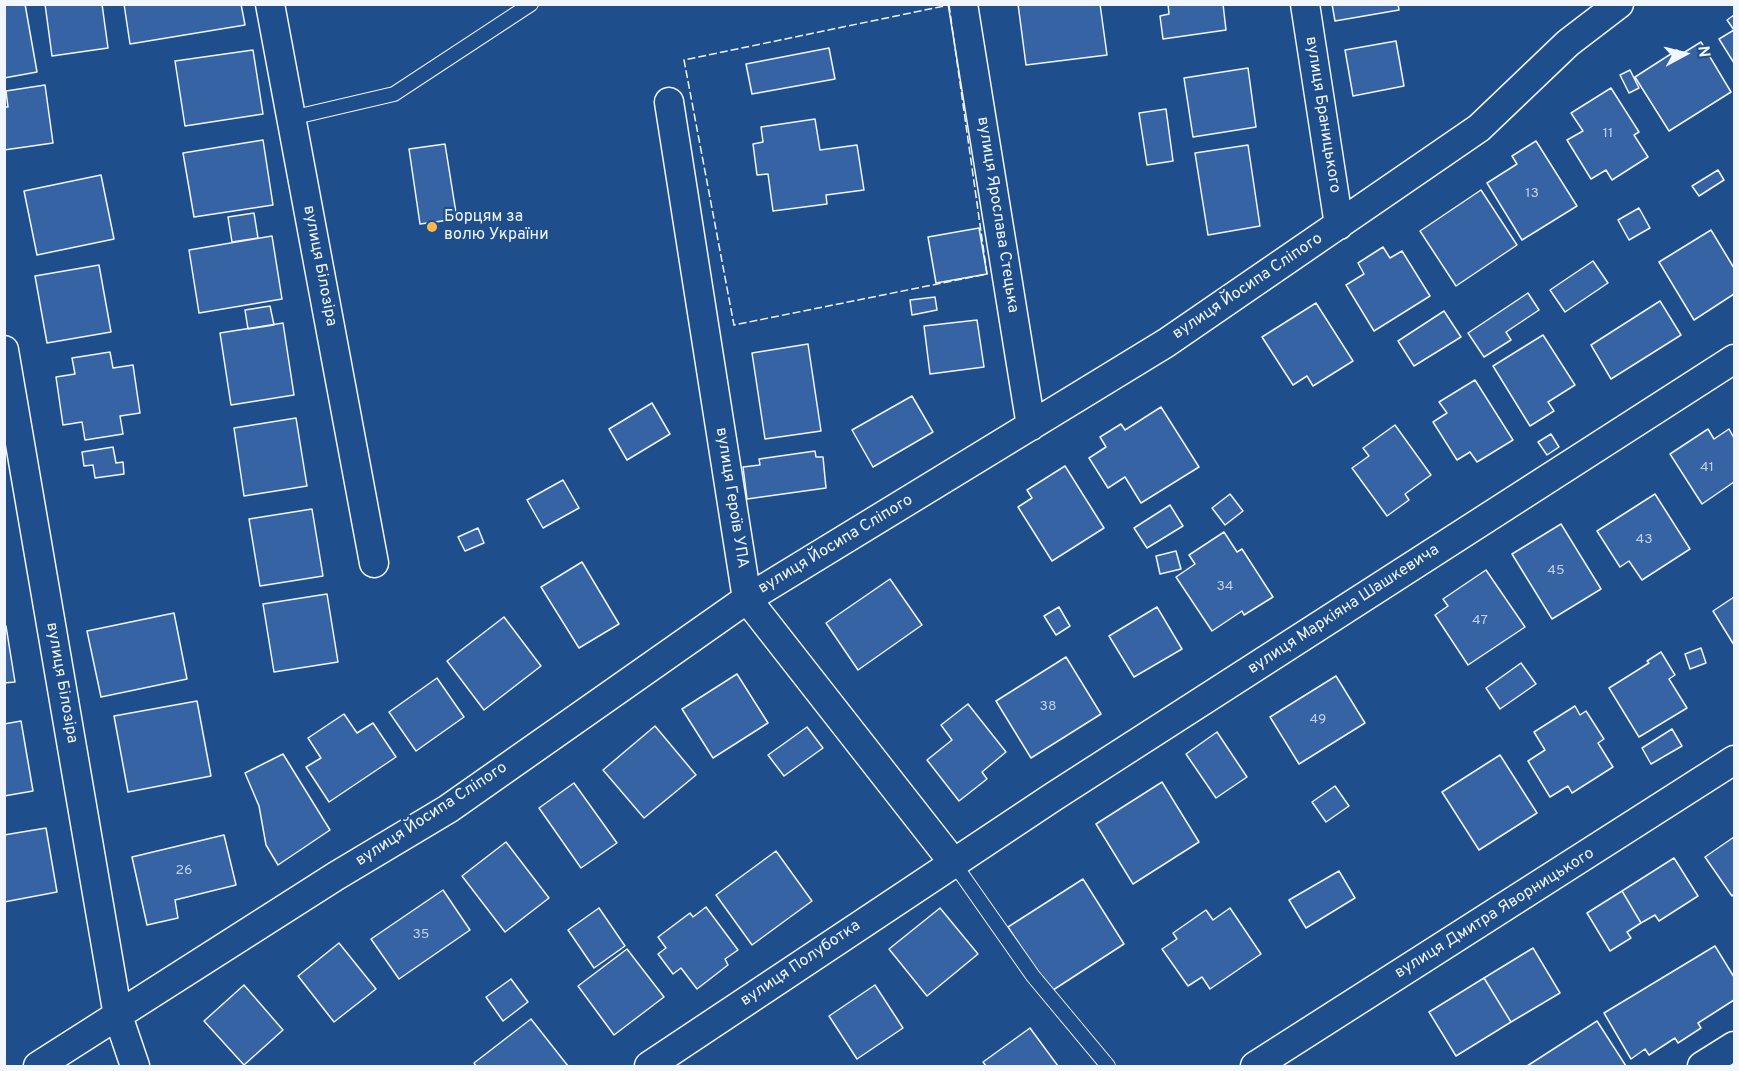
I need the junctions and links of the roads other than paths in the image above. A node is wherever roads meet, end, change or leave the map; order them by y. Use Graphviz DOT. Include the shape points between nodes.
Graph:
graph roads {
  1 [pos="270,4"];
  2 [pos="531,4"];
  3 [pos="963,4"];
  4 [pos="1305,4"];
  5 [pos="1618,5"];
  6 [pos="669,102"];
  7 [pos="291,117"];
  8 [pos="1339,225"];
  9 [pos="4,350"];
  10 [pos="1734,359"];
  11 [pos="1031,426"];
  12 [pos="13,451"];
  13 [pos="374,563"];
  14 [pos="747,599"];
  15 [pos="1734,760"];
  16 [pos="953,862"];
  17 [pos="118,1016"];
  18 [pos="1734,1046"];
  19 [pos="38,1066"];
  20 [pos="135,1066"];
  21 [pos="649,1066"];
  22 [pos="1108,1066"];
  23 [pos="1255,1066"];
  24 [pos="1702,1066"];
  1 -- 7 [label="street, вулиця Білозіра"];
  2 -- 7 [label="lane" via="394,94"];
  3 -- 11 [label="street, вулиця Ярослава Стецька"];
  4 -- 8 [label="street, вулиця Браницького"];
  5 -- 8 [label="street, вулиця Йосипа Сліпого" via="1569,43 1479,128"];
  6 -- 14 [label="street, вулиця Героїв УПА"];
  7 -- 13 [label="street, вулиця Білозіра"];
  8 -- 11 [label="street, вулиця Йосипа Сліпого" via="1166,343"];
  9 -- 12 [label="street, вулиця Білозіра"];
  10 -- 16 [label="street, вулиця Маркіяна Шашкевича"];
  11 -- 14 [label="street, вулиця Йосипа Сліпого"];
  12 -- 17 [label="street, вулиця Білозіра"];
  14 -- 16 [label="street, вулиця Героїв УПА"];
  14 -- 17 [label="street, вулиця Йосипа Сліпого" via="448,809"];
  15 -- 23 [label="street, вулиця Дмитра Яворницького"];
  16 -- 21 [label="street, вулиця Полуботка"];
  16 -- 22 [label="lane" via="1033,976"];
  17 -- 19 [label="street, вулиця Йосипа Сліпого"];
  17 -- 20 [label="street, вулиця Білозіра"];
  18 -- 24 [label="street"];
}
